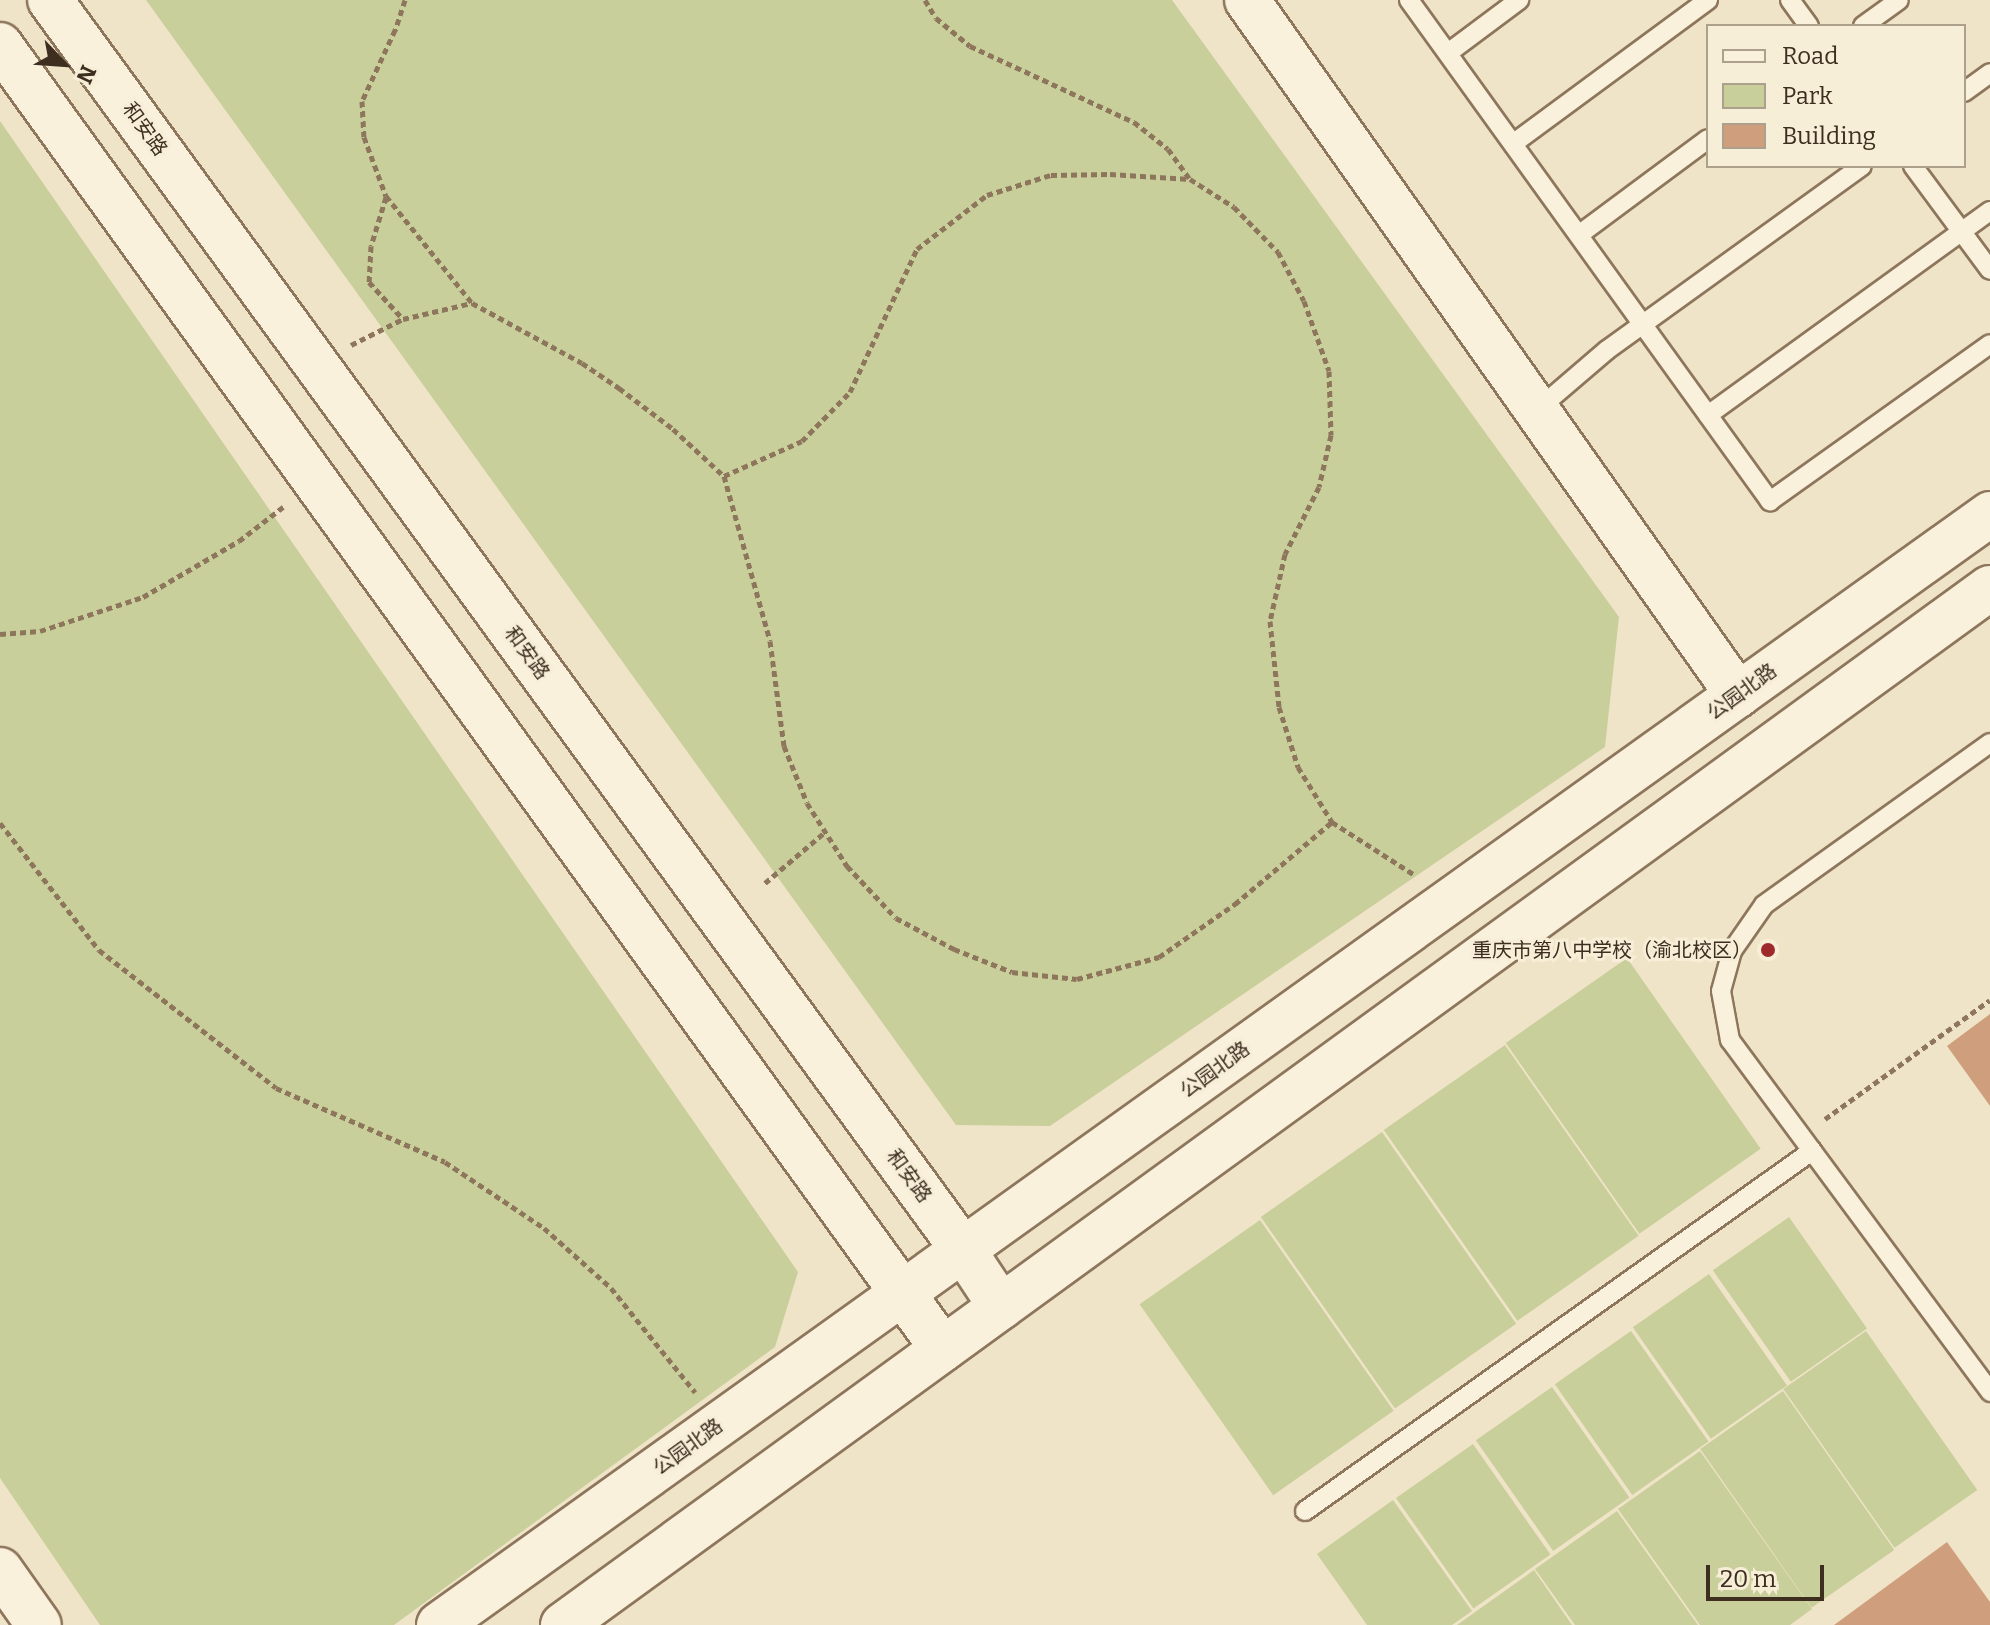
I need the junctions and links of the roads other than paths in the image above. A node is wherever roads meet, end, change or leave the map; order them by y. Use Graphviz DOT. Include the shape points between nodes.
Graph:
graph roads {
  1 [pos="50,0"];
  2 [pos="1247,0"];
  3 [pos="1409,0"];
  4 [pos="1519,0"];
  5 [pos="1708,0"];
  6 [pos="1790,0"];
  7 [pos="1899,0"];
  8 [pos="1808,24"];
  9 [pos="1866,24"];
  10 [pos="0,45"];
  11 [pos="1448,53"];
  12 [pos="1990,73"];
  13 [pos="1966,91"];
  14 [pos="1706,140"];
  15 [pos="1514,143"];
  16 [pos="1859,168"];
  17 [pos="1915,168"];
  18 [pos="1990,211"];
  19 [pos="1962,231"];
  20 [pos="1580,234"];
  21 [pos="1990,270"];
  22 [pos="1644,324"];
  23 [pos="1990,344"];
  24 [pos="1537,410"];
  25 [pos="1708,415"];
  26 [pos="1990,514"];
  27 [pos="1990,588"];
  28 [pos="1738,695"];
  29 [pos="1990,743"];
  30 [pos="1807,1144"];
  31 [pos="964,1251"];
  32 [pos="905,1293"];
  33 [pos="1001,1307"];
  34 [pos="943,1349"];
  35 [pos="1990,1392"];
  36 [pos="1305,1511"];
  37 [pos="0,1570"];
  38 [pos="39,1625"];
  39 [pos="439,1625"];
  40 [pos="563,1625"];
  1 -- 31 [label="main road, 和安路"];
  2 -- 24 [label="main road"];
  3 -- 11 [label="lane"];
  4 -- 11 [label="lane"];
  5 -- 15 [label="lane"];
  6 -- 8 [label="lane"];
  7 -- 9 [label="lane"];
  10 -- 32 [label="main road"];
  11 -- 15 [label="lane"];
  12 -- 13 [label="lane"];
  14 -- 20 [label="lane"];
  15 -- 20 [label="lane"];
  16 -- 22 [label="lane"];
  17 -- 19 [label="lane"];
  18 -- 19 [label="lane"];
  19 -- 21 [label="lane"];
  19 -- 25 [label="lane"];
  20 -- 22 [label="lane"];
  22 -- 24 [label="lane"];
  22 -- 25 [label="lane"];
  23 -- 25 [label="lane" via="1770,501"];
  24 -- 28 [label="main road"];
  26 -- 28 [label="main road, 公园北路"];
  27 -- 33 [label="main road"];
  28 -- 31 [label="main road, 公园北路"];
  29 -- 30 [label="lane" via="1764,905 1732,951 1721,991 1730,1040"];
  30 -- 35 [label="lane"];
  30 -- 36 [label="lane"];
  31 -- 32 [label="main road, 公园北路"];
  31 -- 33 [label="main road, 和安路"];
  32 -- 34 [label="main road"];
  32 -- 39 [label="main road, 公园北路"];
  33 -- 34 [label="main road"];
  34 -- 40 [label="main road"];
  37 -- 38 [label="main road"];
}
